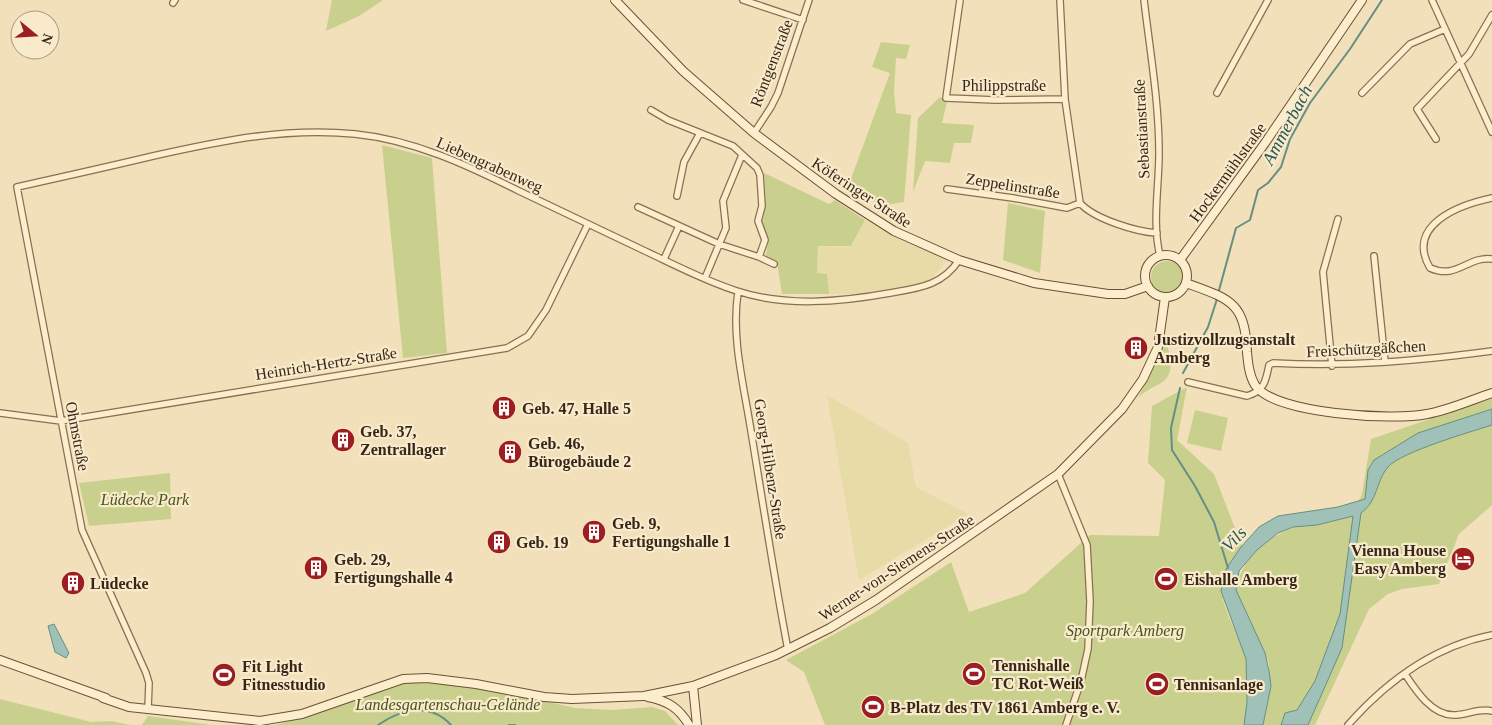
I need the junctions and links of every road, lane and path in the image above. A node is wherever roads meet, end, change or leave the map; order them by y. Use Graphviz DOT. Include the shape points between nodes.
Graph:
graph roads {
  1 [pos="615,0"];
  2 [pos="743,0"];
  3 [pos="809,0"];
  4 [pos="960,0"];
  5 [pos="1060,0"];
  6 [pos="1144,0"];
  7 [pos="1268,0"];
  8 [pos="1362,0"];
  9 [pos="1432,0"];
  10 [pos="1492,15"];
  11 [pos="803,20"];
  12 [pos="1445,29"];
  13 [pos="1460,65"];
  14 [pos="1217,93"];
  15 [pos="1362,93"];
  16 [pos="1065,99"];
  17 [pos="651,110"];
  18 [pos="1492,132"];
  19 [pos="700,133"];
  20 [pos="754,133"];
  21 [pos="1436,139"];
  22 [pos="742,155"];
  23 [pos="16,187"];
  24 [pos="947,189"];
  25 [pos="677,196"];
  26 [pos="1492,198"];
  27 [pos="1080,203"];
  28 [pos="638,207"];
  29 [pos="1338,219"];
  30 [pos="588,224"];
  31 [pos="679,226"];
  32 [pos="1157,233"];
  33 [pos="719,244"];
  34 [pos="1160,256"];
  35 [pos="1374,256"];
  36 [pos="759,257"];
  37 [pos="664,259"];
  38 [pos="1492,259"];
  39 [pos="958,260"];
  40 [pos="1180,260"];
  41 [pos="774,264"];
  42 [pos="705,278"];
  43 [pos="1186,283"];
  44 [pos="1148,286"];
  45 [pos="738,292"];
  46 [pos="1165,297"];
  47 [pos="1492,351"];
  48 [pos="1385,362"];
  49 [pos="1332,366"];
  50 [pos="1188,382"];
  51 [pos="1260,390"];
  52 [pos="1492,393"];
  53 [pos="0,413"];
  54 [pos="61,420"];
  55 [pos="1058,474"];
  56 [pos="1492,635"];
  57 [pos="788,650"];
  58 [pos="0,660"];
  59 [pos="1405,674"];
  60 [pos="693,686"];
  61 [pos="644,696"];
  62 [pos="148,709"];
  63 [pos="1492,711"];
  64 [pos="689,725"];
  65 [pos="697,725"];
  66 [pos="1066,725"];
  67 [pos="1348,725"];
  1 -- 20 [label="street, Köferinger Straße" via="683,70"];
  2 -- 11 [label="street"];
  3 -- 11 [label="street, Röntgenstraße"];
  4 -- 16 [label="street, Philippstraße" via="946,98"];
  5 -- 16 [label="street"];
  6 -- 32 [label="street, Sebastianstraße" via="1159,152"];
  7 -- 14 [label="street"];
  8 -- 40 [label="street, Hockermühlstraße" via="1265,144"];
  9 -- 12 [label="street"];
  10 -- 13 [label="street"];
  11 -- 20 [label="street, Röntgenstraße" via="772,107"];
  12 -- 13 [label="street"];
  12 -- 15 [label="street" via="1410,44"];
  13 -- 18 [label="street"];
  13 -- 21 [label="street" via="1418,109"];
  16 -- 27 [label="street"];
  17 -- 19 [label="street"];
  19 -- 22 [label="street" via="732,146"];
  19 -- 25 [label="street" via="684,162"];
  20 -- 39 [label="street, Köferinger Straße" via="881,224"];
  22 -- 33 [label="street" via="723,202 726,228"];
  22 -- 36 [label="street" via="758,168 760,175 762,206 758,221 765,240"];
  23 -- 30 [label="street, Liebengrabenweg" via="215,142 312,130 402,142 462,163"];
  23 -- 54 [label="street, Ohmstraße"];
  24 -- 27 [label="street, Zeppelinstraße" via="1067,208"];
  26 -- 38 [label="street" via="1468,203 1433,222 1422,252 1430,268 1441,272"];
  27 -- 32 [label="street, Zeppelinstraße" via="1090,212 1127,227"];
  28 -- 31 [label="street"];
  29 -- 49 [label="street" via="1323,272"];
  30 -- 37 [label="street, Liebengrabenweg"];
  30 -- 54 [label="street, Heinrich-Hertz-Straße" via="546,310 528,336 507,348"];
  31 -- 33 [label="street"];
  31 -- 37 [label="street"];
  32 -- 34 [label="street, Sebastianstraße"];
  33 -- 36 [label="street"];
  33 -- 42 [label="street"];
  34 -- 40 [label="street"];
  34 -- 44 [label="street" via="1147,269"];
  35 -- 48 [label="street"];
  36 -- 41 [label="street"];
  37 -- 42 [label="street, Liebengrabenweg"];
  39 -- 44 [label="street, Köferinger Straße" via="1034,283 1092,293 1124,294"];
  39 -- 45 [label="street, Liebengrabenweg" via="943,278 929,286 850,300 780,300"];
  40 -- 43 [label="street" via="1187,273"];
  42 -- 45 [label="street, Liebengrabenweg"];
  43 -- 46 [label="street" via="1178,293"];
  43 -- 51 [label="street" via="1226,299 1239,312 1246,330 1251,377"];
  44 -- 46 [label="street"];
  45 -- 57 [label="street, Georg-Hilbenz-Straße" via="739,355"];
  46 -- 55 [label="street, Werner-von-Siemens-Straße" via="1158,347 1144,379 1122,409"];
  47 -- 48 [label="street, Freischützgäßchen"];
  48 -- 49 [label="street, Freischützgäßchen"];
  49 -- 51 [label="street, Freischützgäßchen" via="1274,363 1269,365"];
  50 -- 51 [label="street" via="1247,396"];
  51 -- 52 [label="street" via="1277,401 1378,418 1428,414"];
  53 -- 54 [label="street, Heinrich-Hertz-Straße"];
  54 -- 62 [label="street, Ohmstraße" via="82,530 146,673"];
  55 -- 57 [label="street, Werner-von-Siemens-Straße" via="876,600"];
  55 -- 66 [label="street" via="1087,545 1090,601 1088,649"];
  56 -- 59 [label="street" via="1474,638 1442,651"];
  57 -- 60 [label="street, Werner-von-Siemens-Straße"];
  58 -- 62 [label="street, Werner-von-Siemens-Straße" via="115,704"];
  59 -- 63 [label="street" via="1430,706 1440,711 1454,715 1484,709"];
  59 -- 67 [label="street"];
  60 -- 61 [label="street, Werner-von-Siemens-Straße"];
  60 -- 65 [label="street"];
  61 -- 62 [label="street, Werner-von-Siemens-Straße" via="544,697 427,678 385,683 302,714 276,720 240,720"];
  61 -- 64 [label="street" via="672,705"];
}
